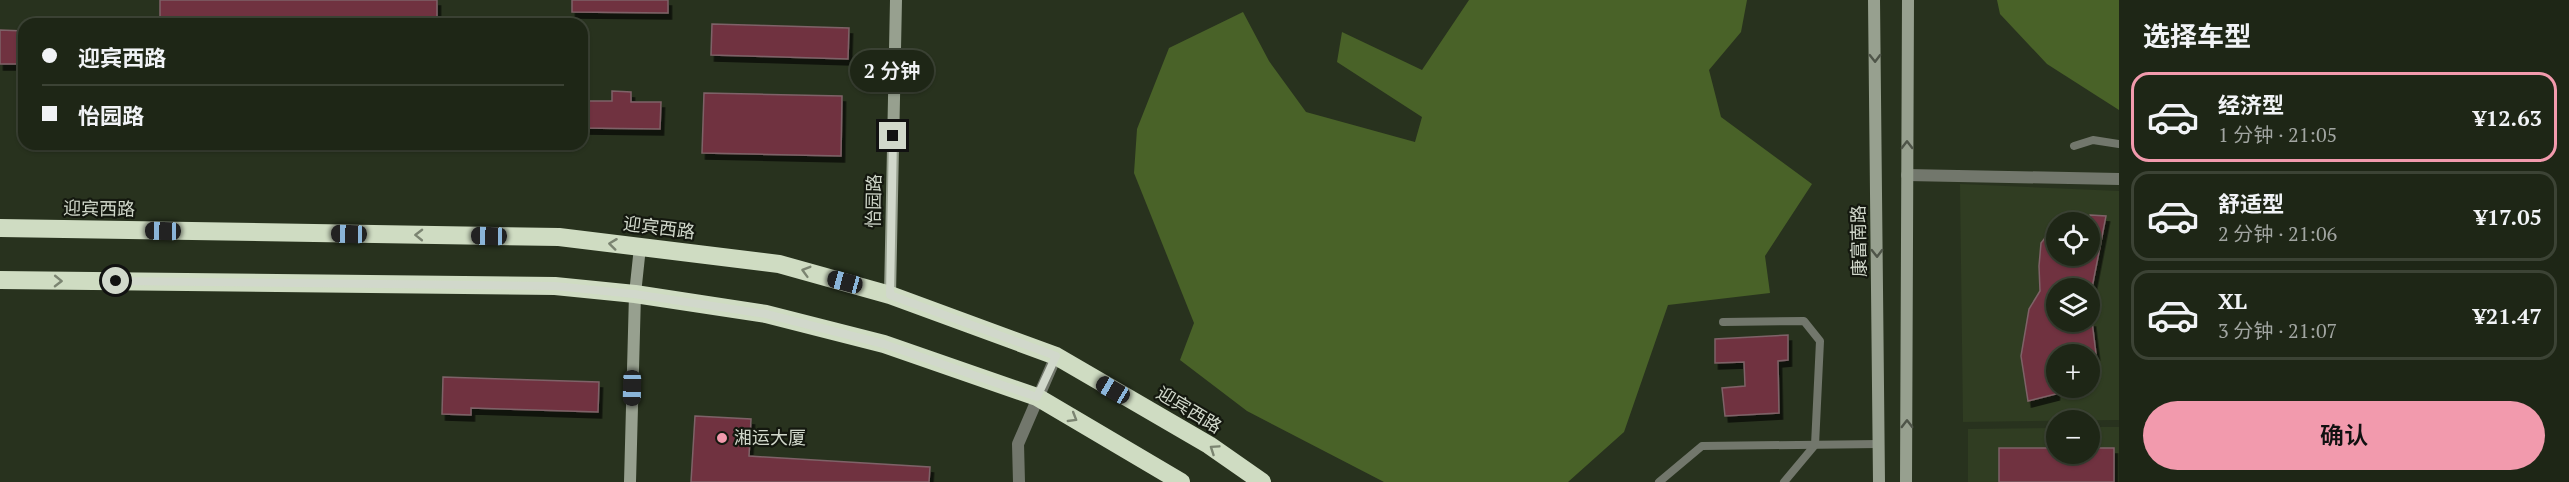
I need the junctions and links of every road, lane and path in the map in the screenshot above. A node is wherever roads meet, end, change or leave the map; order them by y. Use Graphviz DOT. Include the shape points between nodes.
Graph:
graph roads {
  1 [pos="896,0"];
  2 [pos="1874,0"];
  3 [pos="1908,0"];
  4 [pos="2119,144"];
  5 [pos="2074,146"];
  6 [pos="1907,175"];
  7 [pos="2119,179"];
  8 [pos="0,228"];
  9 [pos="640,247"];
  10 [pos="0,280"];
  11 [pos="634,294"];
  12 [pos="890,295"];
  13 [pos="1723,322"];
  14 [pos="1056,356"];
  15 [pos="1037,397"];
  16 [pos="1879,444"];
  17 [pos="1815,445"];
  18 [pos="630,482"];
  19 [pos="1019,482"];
  20 [pos="1181,482"];
  21 [pos="1262,482"];
  22 [pos="1659,482"];
  23 [pos="1784,482"];
  24 [pos="1879,482"];
  25 [pos="1906,482"];
  1 -- 12 [label="main road, 怡园路"];
  2 -- 16 [label="main road, 康富南路, one-way"];
  6 -- 3 [label="main road, one-way"];
  4 -- 5 [label="lane" via="2093,141"];
  6 -- 7 [label="street"];
  25 -- 6 [label="main road, one-way"];
  9 -- 8 [label="highway, 迎宾西路, one-way" via="559,237"];
  9 -- 11 [label="main road"];
  12 -- 9 [label="highway, 迎宾西路, one-way" via="779,264"];
  10 -- 11 [label="highway, one-way" via="555,286"];
  11 -- 15 [label="highway" via="777,316 884,344"];
  11 -- 18 [label="main road"];
  12 -- 14 [label="highway, 迎宾西路"];
  13 -- 17 [label="lane" via="1804,321 1820,341"];
  14 -- 15 [label="street"];
  21 -- 14 [label="highway, 迎宾西路, one-way" via="1209,445"];
  15 -- 19 [label="street" via="1018,444"];
  15 -- 20 [label="highway, one-way"];
  16 -- 17 [label="lane"];
  16 -- 24 [label="main road, 康富南路"];
  17 -- 22 [label="lane" via="1701,446"];
  17 -- 23 [label="lane"];
}
